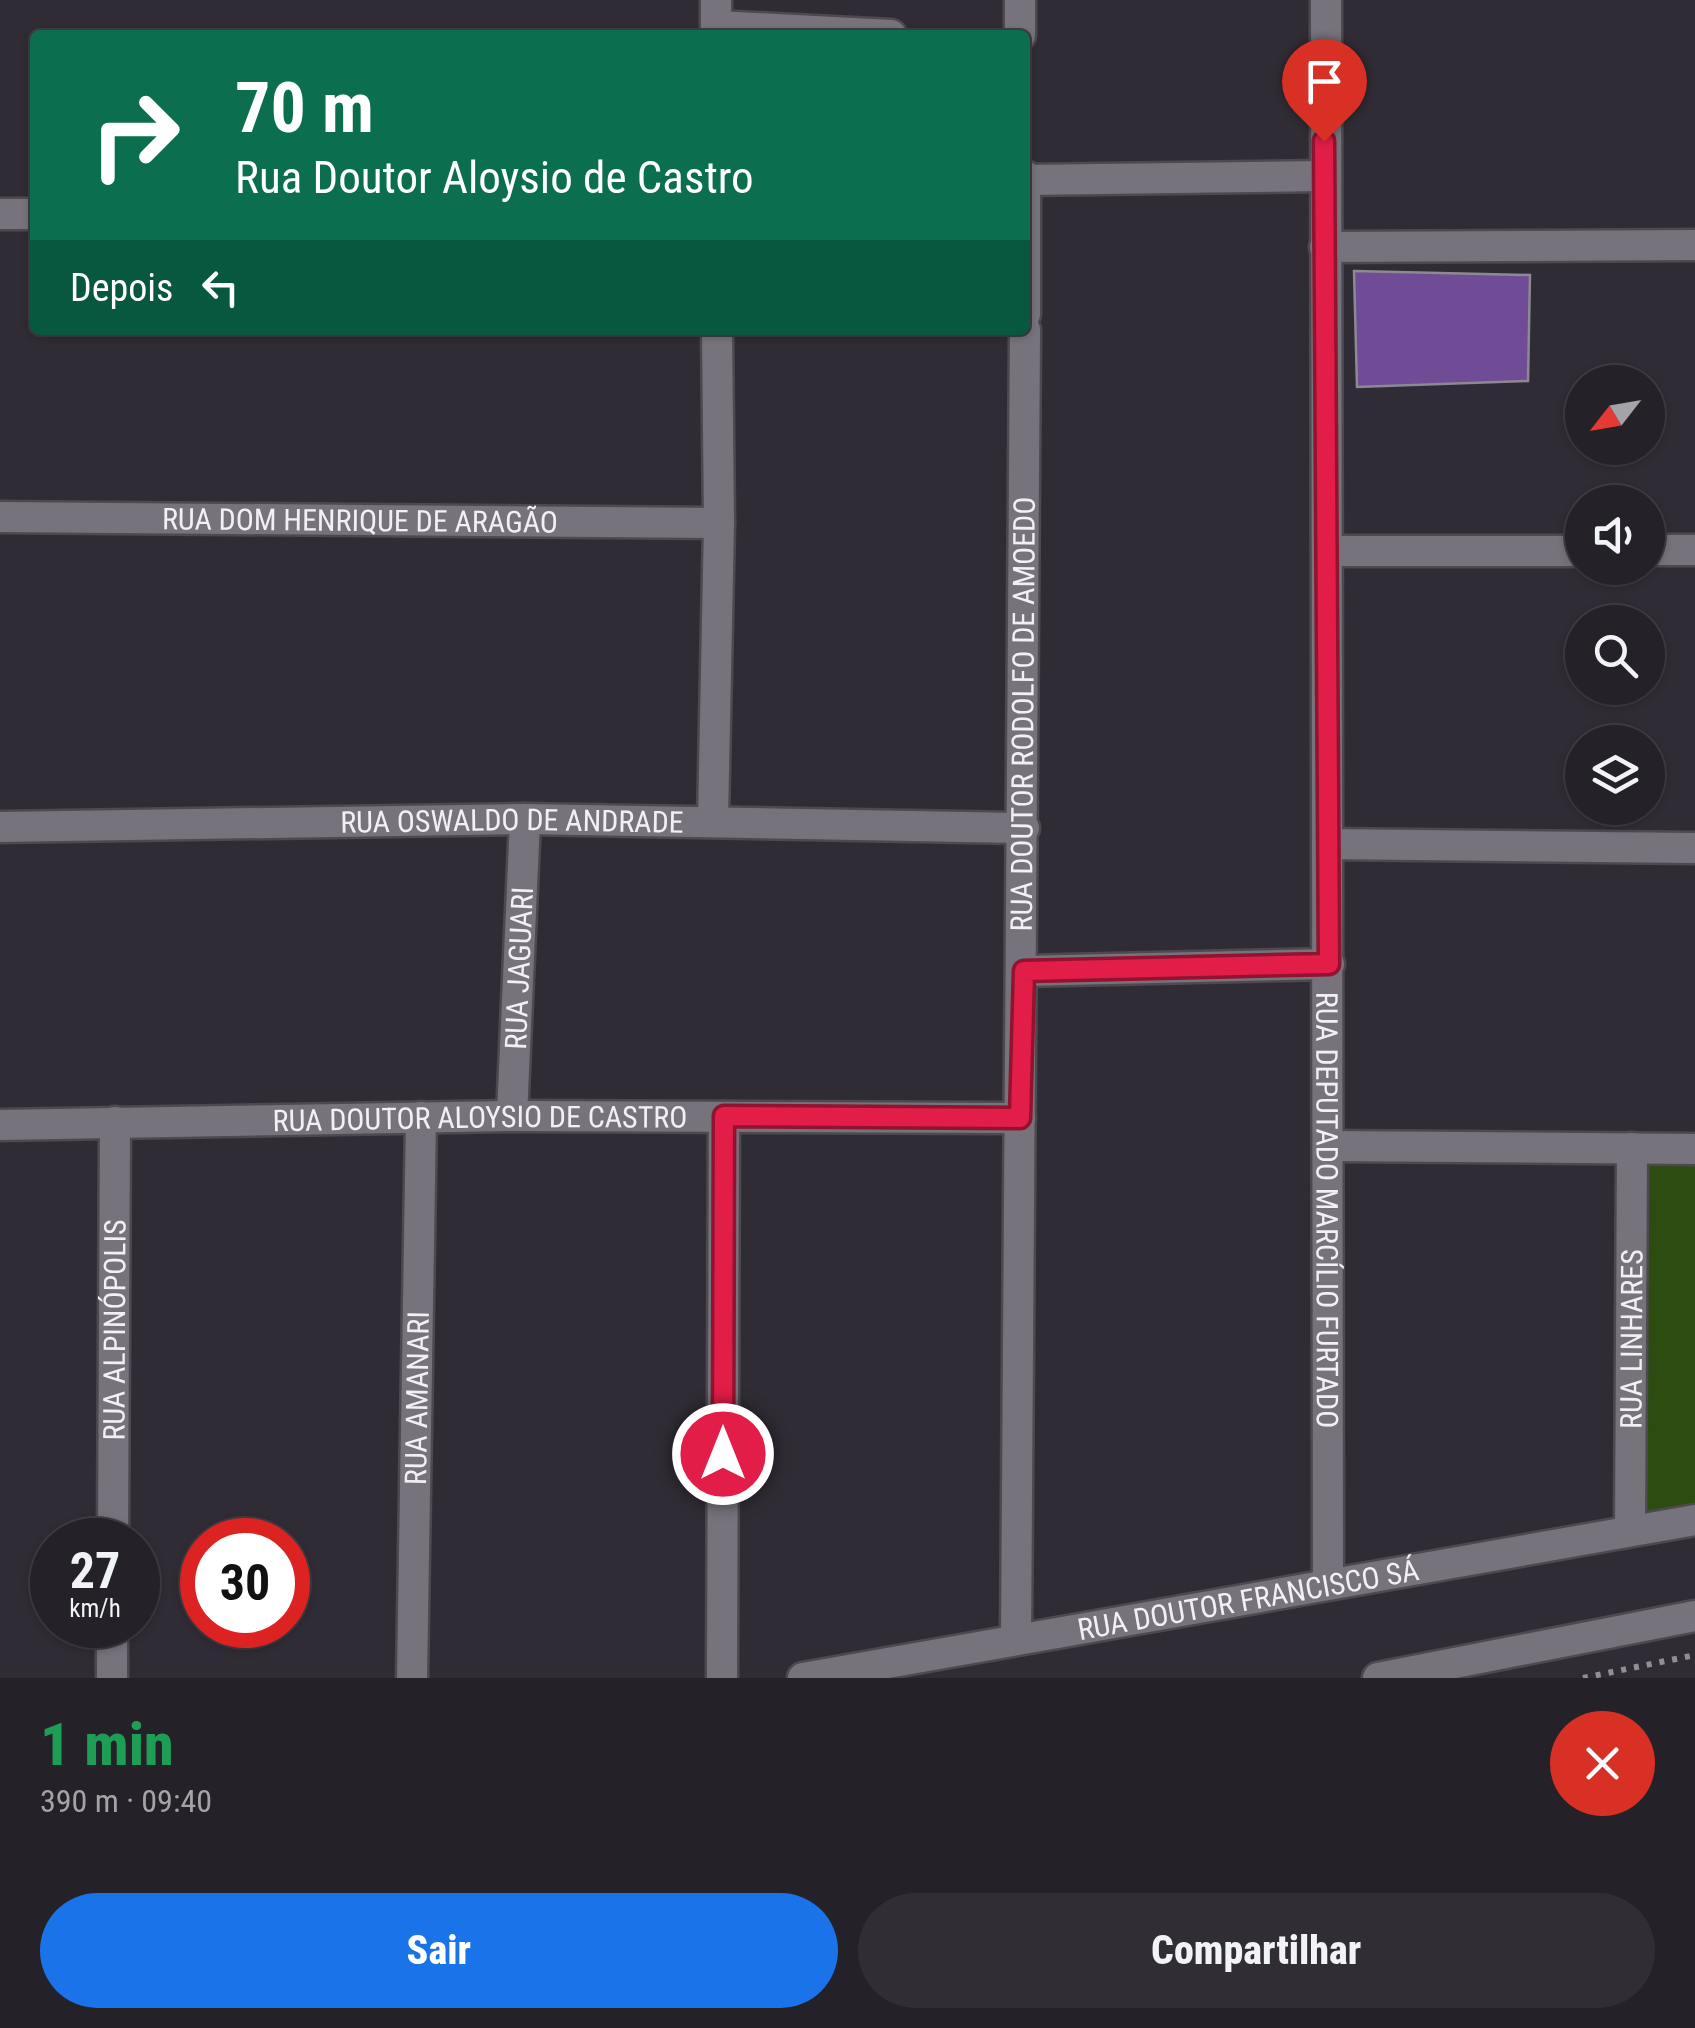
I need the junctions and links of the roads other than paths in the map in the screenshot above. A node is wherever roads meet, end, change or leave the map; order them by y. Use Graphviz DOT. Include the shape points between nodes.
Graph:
graph roads {
  1 [pos="1020,0"];
  2 [pos="1326,0"];
  3 [pos="716,20"];
  4 [pos="833,30"];
  5 [pos="1020,30"];
  6 [pos="1323,176"];
  7 [pos="1030,178"];
  8 [pos="0,214"];
  9 [pos="30,214"];
  10 [pos="1695,245"];
  11 [pos="1324,247"];
  12 [pos="716,335"];
  13 [pos="1025,335"];
  14 [pos="0,517"];
  15 [pos="719,523"];
  16 [pos="1665,550"];
  17 [pos="1695,550"];
  18 [pos="1329,551"];
  19 [pos="1565,551"];
  20 [pos="525,820"];
  21 [pos="713,820"];
  22 [pos="0,827"];
  23 [pos="1024,828"];
  24 [pos="1329,844"];
  25 [pos="1695,848"];
  26 [pos="1329,964"];
  27 [pos="1024,971"];
  28 [pos="512,1116"];
  29 [pos="724,1116"];
  30 [pos="421,1117"];
  31 [pos="1020,1118"];
  32 [pos="114,1122"];
  33 [pos="0,1125"];
  34 [pos="1329,1146"];
  35 [pos="1632,1148"];
  36 [pos="1695,1149"];
  37 [pos="113,1518"];
  38 [pos="1695,1520"];
  39 [pos="1630,1530"];
  40 [pos="1328,1582"];
  41 [pos="1695,1616"];
  42 [pos="1016,1639"];
  43 [pos="112,1648"];
  44 [pos="930,1668"];
  45 [pos="112,1678"];
  46 [pos="412,1678"];
  47 [pos="722,1678"];
  48 [pos="803,1678"];
  49 [pos="1378,1678"];
  1 -- 5 [label="street"];
  2 -- 6 [label="street, RUA DEPUTADO MARCÍLIO FURTADO"];
  3 -- 4 [label="street"];
  6 -- 7 [label="street"];
  6 -- 11 [label="street, RUA DEPUTADO MARCÍLIO FURTADO"];
  8 -- 9 [label="street"];
  10 -- 11 [label="street"];
  11 -- 18 [label="street, RUA DEPUTADO MARCÍLIO FURTADO"];
  12 -- 15 [label="street"];
  13 -- 23 [label="street, RUA DOUTOR RODOLFO DE AMOEDO"];
  14 -- 15 [label="street, RUA DOM HENRIQUE DE ARAGÃO"];
  15 -- 21 [label="street"];
  16 -- 17 [label="street"];
  18 -- 19 [label="street"];
  18 -- 24 [label="street, RUA DEPUTADO MARCÍLIO FURTADO"];
  20 -- 21 [label="street, RUA OSWALDO DE ANDRADE"];
  20 -- 22 [label="street, RUA OSWALDO DE ANDRADE"];
  20 -- 28 [label="street, RUA JAGUARI"];
  21 -- 23 [label="street, RUA OSWALDO DE ANDRADE"];
  23 -- 27 [label="street, RUA DOUTOR RODOLFO DE AMOEDO"];
  24 -- 25 [label="street"];
  24 -- 26 [label="street, RUA DEPUTADO MARCÍLIO FURTADO"];
  26 -- 27 [label="street"];
  26 -- 34 [label="street, RUA DEPUTADO MARCÍLIO FURTADO"];
  27 -- 31 [label="street, RUA DOUTOR RODOLFO DE AMOEDO"];
  28 -- 29 [label="street, RUA DOUTOR ALOYSIO DE CASTRO"];
  28 -- 30 [label="street, RUA DOUTOR ALOYSIO DE CASTRO"];
  29 -- 31 [label="street, RUA DOUTOR ALOYSIO DE CASTRO"];
  29 -- 47 [label="street"];
  30 -- 32 [label="street, RUA DOUTOR ALOYSIO DE CASTRO"];
  30 -- 46 [label="street, RUA AMANARI"];
  31 -- 42 [label="street, RUA DOUTOR RODOLFO DE AMOEDO"];
  32 -- 33 [label="street, RUA DOUTOR ALOYSIO DE CASTRO"];
  32 -- 37 [label="street, RUA ALPINÓPOLIS"];
  34 -- 35 [label="street"];
  34 -- 40 [label="street, RUA DEPUTADO MARCÍLIO FURTADO"];
  35 -- 36 [label="street"];
  35 -- 39 [label="street, RUA LINHARES"];
  38 -- 39 [label="street, RUA DOUTOR FRANCISCO SÁ"];
  39 -- 40 [label="street, RUA DOUTOR FRANCISCO SÁ"];
  40 -- 42 [label="street, RUA DOUTOR FRANCISCO SÁ"];
  41 -- 49 [label="street"];
  42 -- 44 [label="street, RUA DOUTOR FRANCISCO SÁ"];
  43 -- 45 [label="street"];
  44 -- 48 [label="street, RUA DOUTOR FRANCISCO SÁ"];
}
